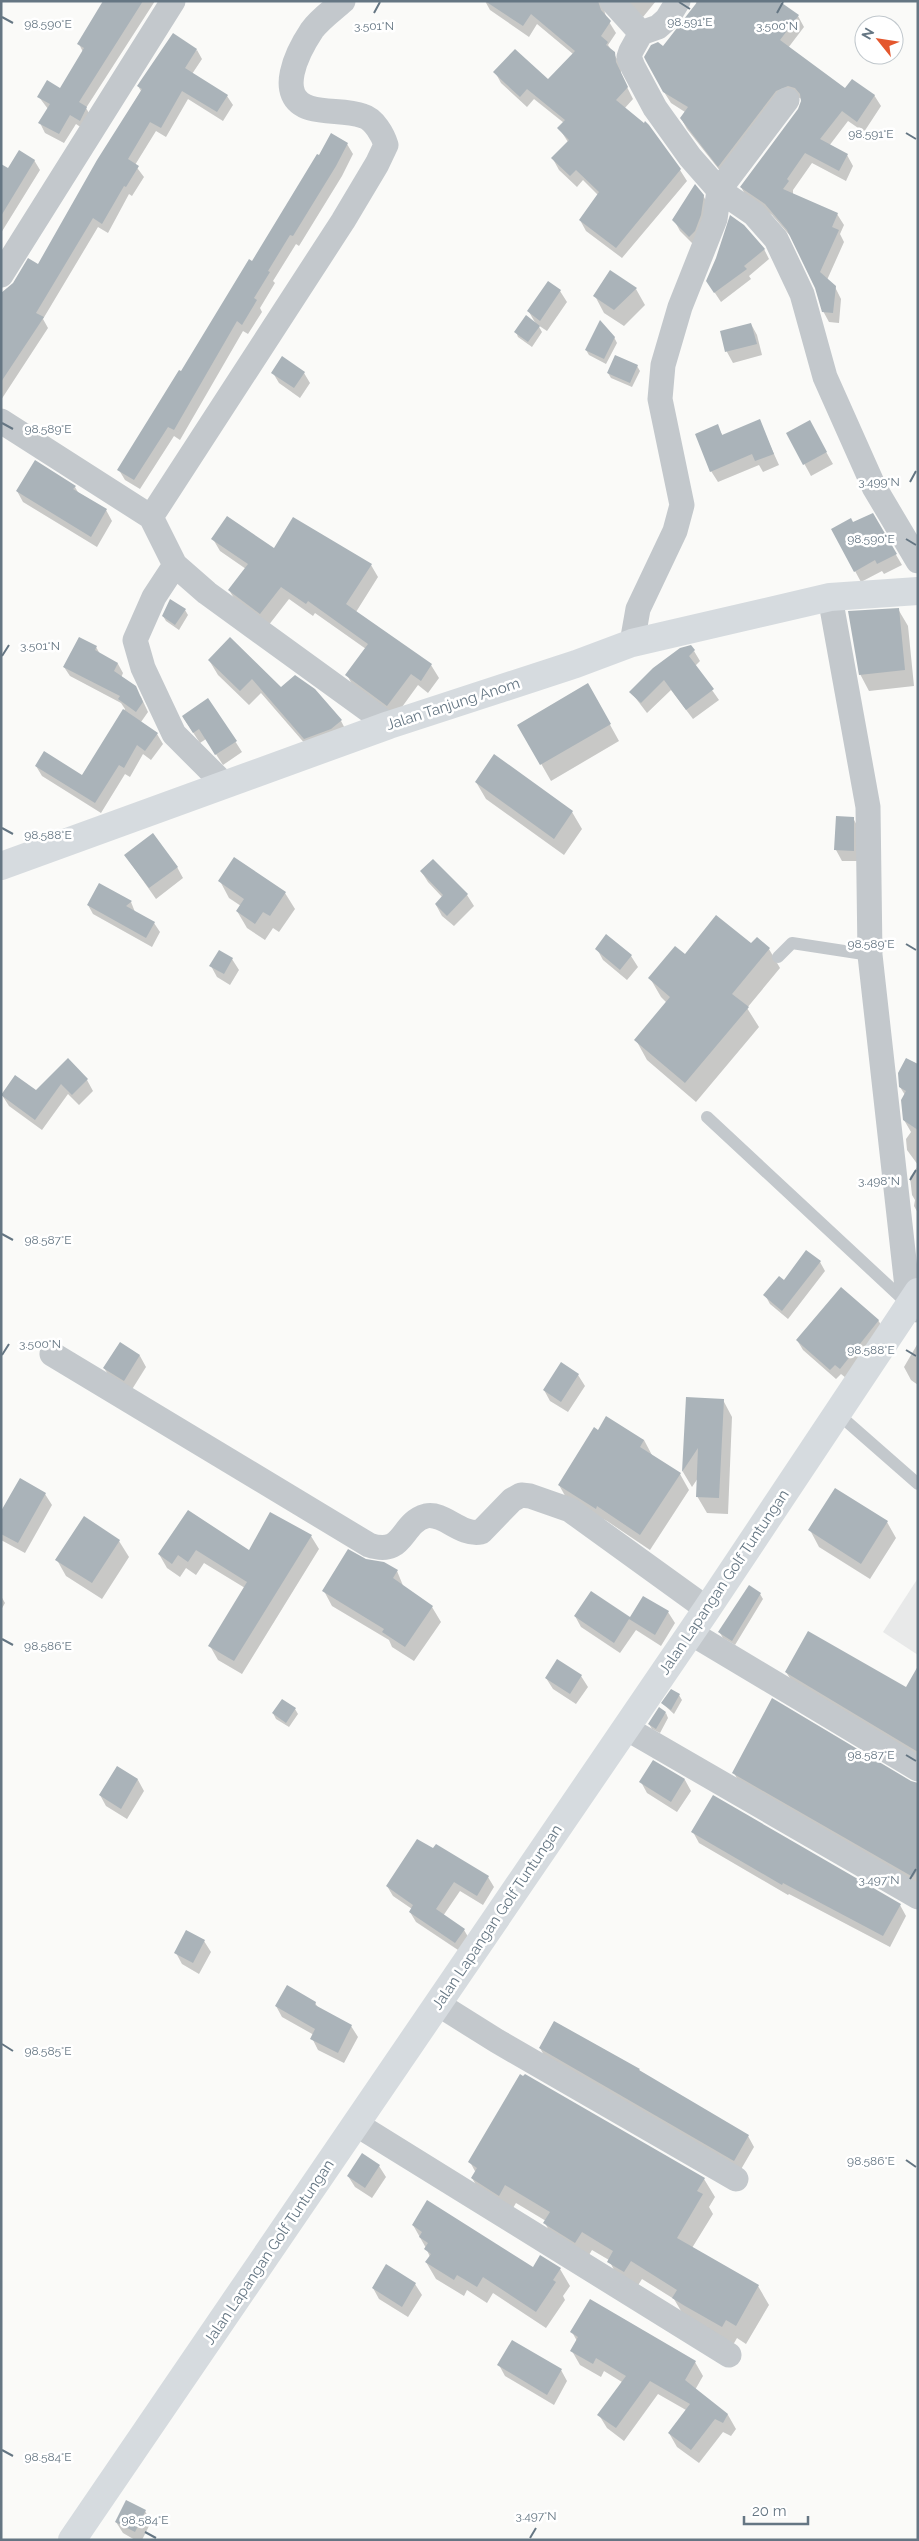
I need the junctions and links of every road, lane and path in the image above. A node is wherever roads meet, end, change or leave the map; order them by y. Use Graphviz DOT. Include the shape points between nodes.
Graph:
graph roads {
  1 [pos="173,1"];
  2 [pos="343,1"];
  3 [pos="612,1"];
  4 [pos="678,1"];
  5 [pos="642,33"];
  6 [pos="788,100"];
  7 [pos="719,190"];
  8 [pos="1,275"];
  9 [pos="1,421"];
  10 [pos="151,517"];
  11 [pos="918,561"];
  12 [pos="175,565"];
  13 [pos="918,591"];
  14 [pos="830,597"];
  15 [pos="632,644"];
  16 [pos="389,725"];
  17 [pos="224,784"];
  18 [pos="1,866"];
  19 [pos="870,954"];
  20 [pos="778,957"];
  21 [pos="707,1117"];
  22 [pos="915,1302"];
  23 [pos="52,1354"];
  24 [pos="837,1412"];
  25 [pos="918,1484"];
  26 [pos="708,1608"];
  27 [pos="691,1632"];
  28 [pos="626,1728"];
  29 [pos="918,1769"];
  30 [pos="918,1897"];
  31 [pos="438,2004"];
  32 [pos="356,2124"];
  33 [pos="736,2179"];
  34 [pos="729,2355"];
  35 [pos="72,2540"];
  1 -- 8 [label="street"];
  2 -- 10 [label="street" via="313,29 294,65 291,91 310,108 365,116 383,134 386,145 343,221"];
  3 -- 5 [label="street"];
  4 -- 5 [label="street" via="658,27"];
  5 -- 7 [label="street" via="630,50 633,67 655,108 690,157"];
  6 -- 7 [label="street"];
  7 -- 11 [label="street" via="754,214 776,239 802,294 824,377 874,487"];
  7 -- 15 [label="street" via="715,219 680,307 663,365 660,399 682,505 675,530 638,608"];
  9 -- 10 [label="street"];
  10 -- 12 [label="street"];
  12 -- 16 [label="street" via="206,593"];
  12 -- 17 [label="street" via="154,597 135,640 143,668 174,734"];
  13 -- 14 [label="street, Jalan Tanjung Anom"];
  14 -- 15 [label="street, Jalan Tanjung Anom"];
  14 -- 19 [label="street" via="868,807"];
  15 -- 16 [label="street, Jalan Tanjung Anom"];
  16 -- 17 [label="street, Jalan Tanjung Anom"];
  17 -- 18 [label="street, Jalan Tanjung Anom"];
  19 -- 20 [label="lane" via="792,943"];
  19 -- 22 [label="street"];
  21 -- 22 [label="lane"];
  22 -- 24 [label="street, Jalan Lapangan Golf Tuntungan"];
  23 -- 26 [label="street" via="369,1546 382,1550 394,1546 427,1516 466,1532 481,1532 512,1500 521,1495 530,1496 570,1510"];
  24 -- 25 [label="lane"];
  24 -- 26 [label="street, Jalan Lapangan Golf Tuntungan"];
  26 -- 27 [label="street, Jalan Lapangan Golf Tuntungan"];
  27 -- 28 [label="street, Jalan Lapangan Golf Tuntungan"];
  27 -- 29 [label="street"];
  28 -- 30 [label="street"];
  28 -- 31 [label="street, Jalan Lapangan Golf Tuntungan"];
  31 -- 32 [label="street, Jalan Lapangan Golf Tuntungan"];
  31 -- 33 [label="street" via="496,2041"];
  32 -- 34 [label="street"];
  32 -- 35 [label="street, Jalan Lapangan Golf Tuntungan"];
}
